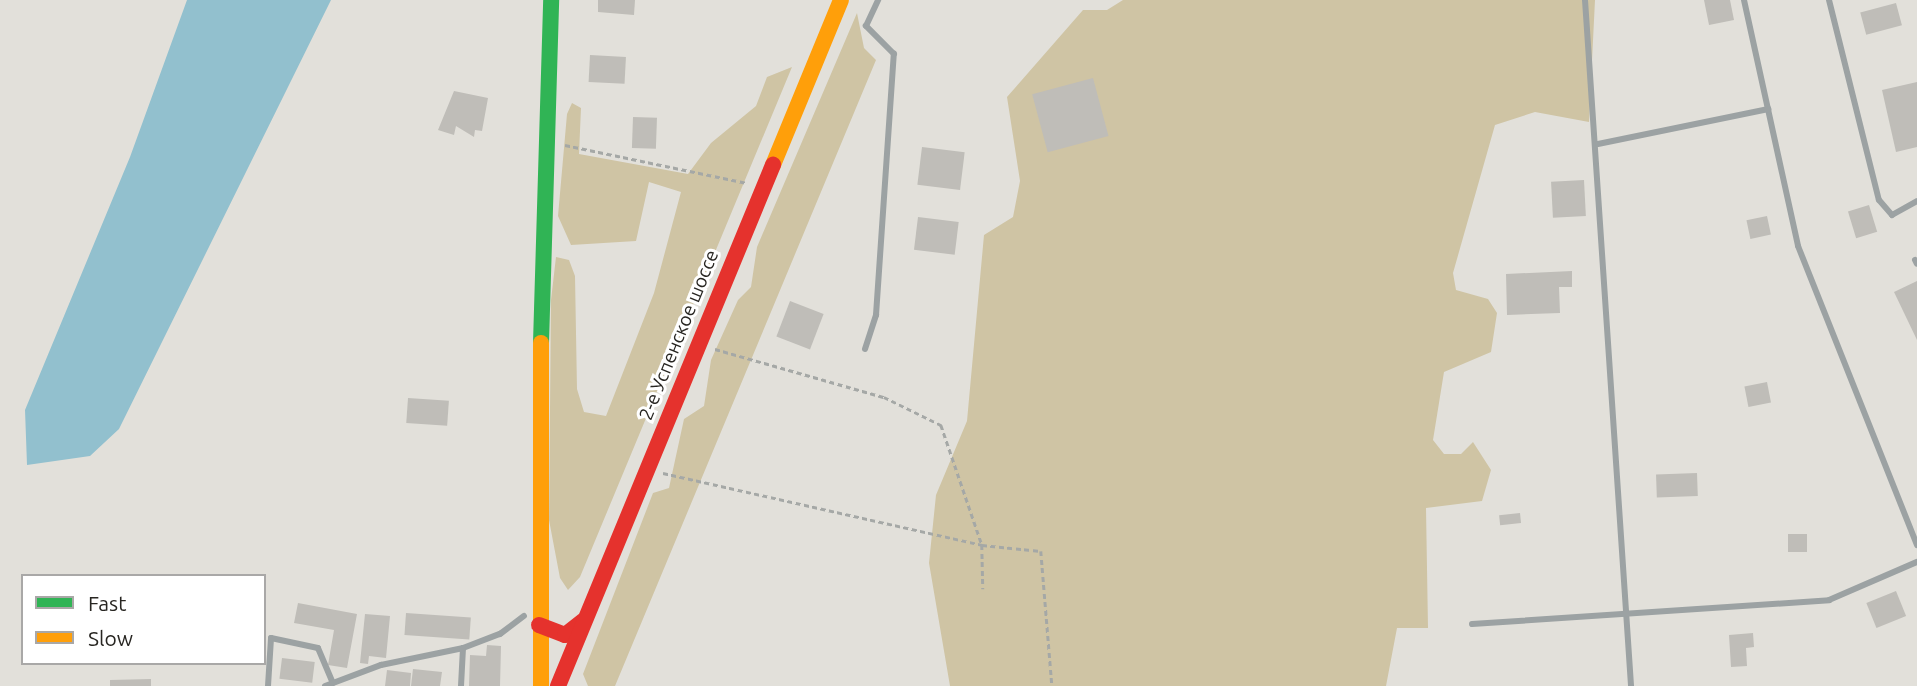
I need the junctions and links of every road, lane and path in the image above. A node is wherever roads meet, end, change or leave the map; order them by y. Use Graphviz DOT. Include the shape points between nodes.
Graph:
graph roads {
  1 [pos="551,0"];
  2 [pos="841,0"];
  3 [pos="878,0"];
  4 [pos="1585,0"];
  5 [pos="1744,0"];
  6 [pos="1829,0"];
  7 [pos="1768,109"];
  8 [pos="548,141"];
  9 [pos="1598,145"];
  10 [pos="763,186"];
  11 [pos="1917,201"];
  12 [pos="698,344"];
  13 [pos="865,349"];
  14 [pos="646,469"];
  15 [pos="982,545"];
  16 [pos="1917,545"];
  17 [pos="1917,562"];
  18 [pos="983,589"];
  19 [pos="1627,614"];
  20 [pos="523,616"];
  21 [pos="585,618"];
  22 [pos="1472,624"];
  23 [pos="539,625"];
  24 [pos="463,648"];
  25 [pos="333,683"];
  26 [pos="268,686"];
  27 [pos="325,686"];
  28 [pos="461,686"];
  29 [pos="541,686"];
  30 [pos="558,686"];
  31 [pos="1052,686"];
  32 [pos="1632,686"];
  1 -- 8 [label="main road"];
  2 -- 10 [label="main road, 2-е Успенское шоссе"];
  3 -- 13 [label="lane" via="866,26 894,54 876,315"];
  4 -- 9 [label="lane"];
  5 -- 7 [label="lane"];
  6 -- 11 [label="lane" via="1878,200 1892,215"];
  7 -- 9 [label="lane"];
  7 -- 16 [label="lane" via="1798,246"];
  8 -- 10 [label="path"];
  8 -- 23 [label="main road" via="541,266"];
  9 -- 19 [label="lane"];
  10 -- 12 [label="main road, 2-е Успенское шоссе"];
  12 -- 14 [label="main road, 2-е Успенское шоссе"];
  12 -- 15 [label="path" via="884,397 941,425"];
  14 -- 15 [label="path"];
  14 -- 21 [label="main road, 2-е Успенское шоссе"];
  15 -- 18 [label="path"];
  15 -- 31 [label="path" via="1041,551"];
  17 -- 19 [label="lane" via="1829,600"];
  19 -- 22 [label="lane"];
  19 -- 32 [label="lane"];
  20 -- 24 [label="lane" via="500,634"];
  21 -- 23 [label="main road" via="565,635"];
  21 -- 30 [label="main road, 2-е Успенское шоссе"];
  23 -- 29 [label="main road"];
  24 -- 25 [label="lane" via="381,665"];
  24 -- 28 [label="lane"];
  25 -- 26 [label="lane" via="318,648 271,638"];
  25 -- 27 [label="lane"];
}
